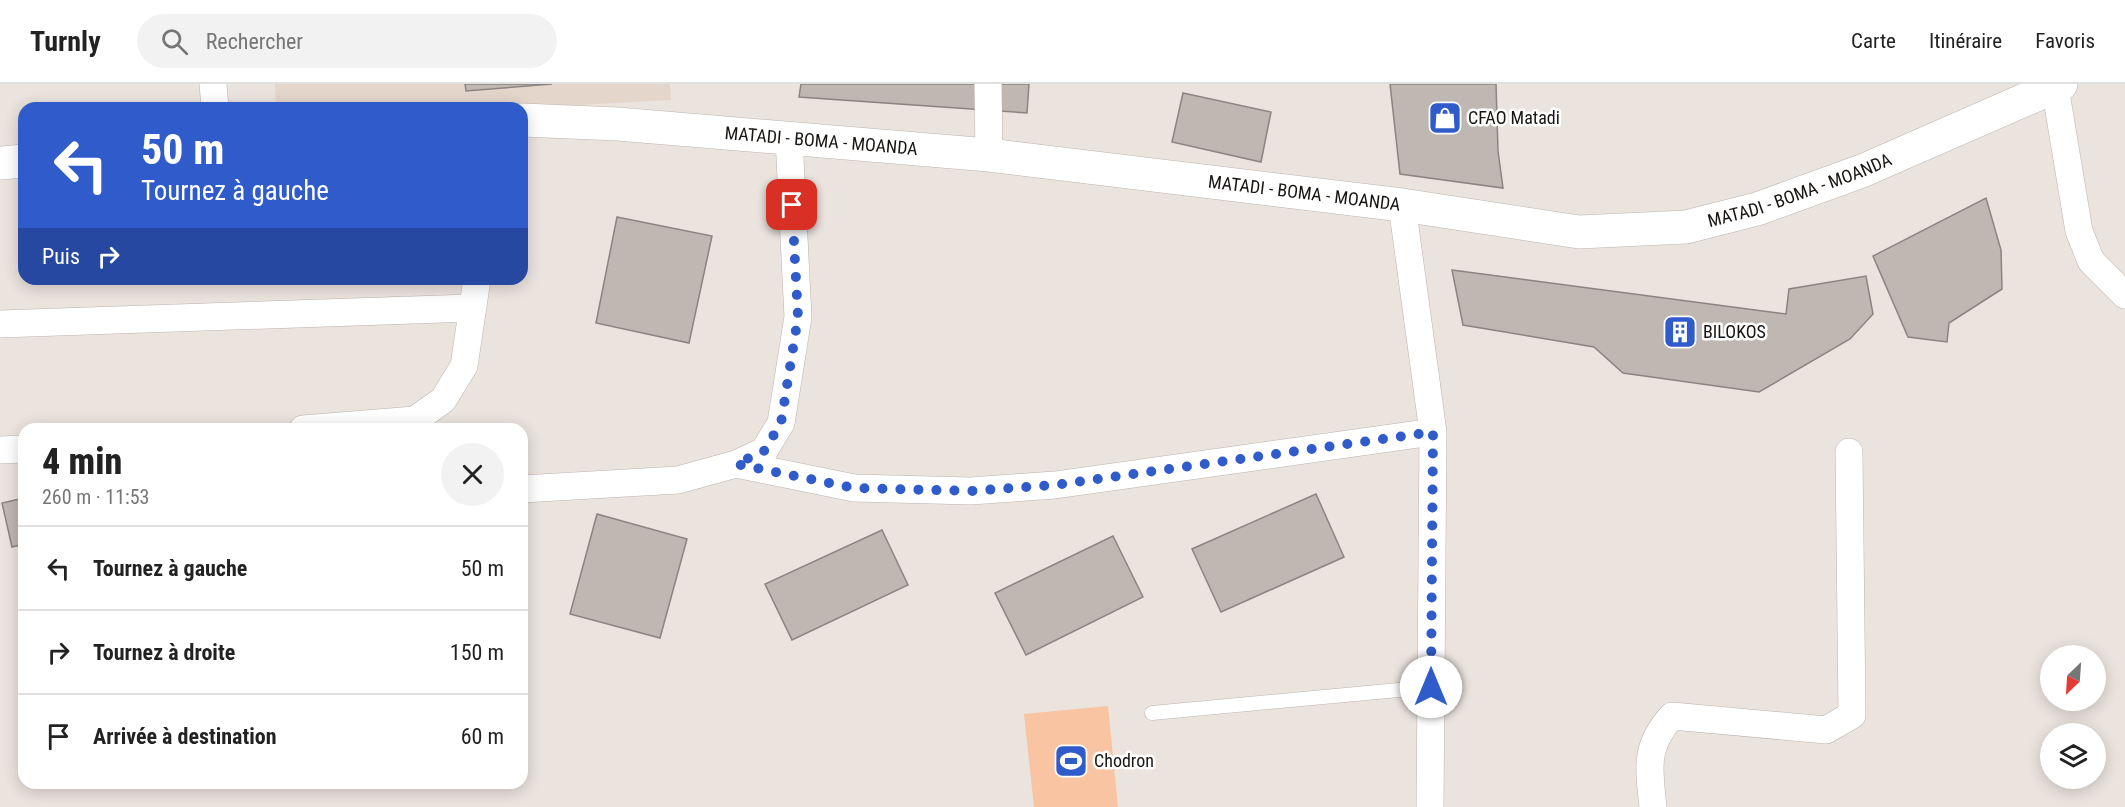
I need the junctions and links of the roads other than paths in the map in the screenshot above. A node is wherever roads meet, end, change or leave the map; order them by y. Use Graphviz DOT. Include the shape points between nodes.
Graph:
graph roads {
  1 [pos="213,84"];
  2 [pos="988,84"];
  3 [pos="2058,85"];
  4 [pos="214,102"];
  5 [pos="528,120"];
  6 [pos="789,138"];
  7 [pos="989,155"];
  8 [pos="18,162"];
  9 [pos="0,164"];
  10 [pos="1402,206"];
  11 [pos="476,285"];
  12 [pos="2125,295"];
  13 [pos="471,308"];
  14 [pos="0,324"];
  15 [pos="378,423"];
  16 [pos="1433,432"];
  17 [pos="18,449"];
  18 [pos="0,450"];
  19 [pos="1849,452"];
  20 [pos="736,464"];
  21 [pos="528,489"];
  22 [pos="1431,687"];
  23 [pos="1152,713"];
  24 [pos="1430,807"];
  25 [pos="1653,807"];
  1 -- 4 [label="street"];
  2 -- 7 [label="street"];
  3 -- 10 [label="highway, MATADI - BOMA - MOANDA" via="1862,171 1757,209 1686,227 1579,232"];
  3 -- 12 [label="street" via="2079,231 2091,261"];
  5 -- 6 [label="highway, MATADI - BOMA - MOANDA"];
  6 -- 7 [label="highway, MATADI - BOMA - MOANDA"];
  6 -- 20 [label="street" via="798,317 790,376 781,423 764,451"];
  7 -- 10 [label="highway, MATADI - BOMA - MOANDA"];
  8 -- 9 [label="highway"];
  10 -- 16 [label="street"];
  11 -- 13 [label="street"];
  13 -- 14 [label="street"];
  13 -- 15 [label="street" via="464,366 443,400 415,420"];
  16 -- 20 [label="street" via="1067,484 971,491 854,488"];
  16 -- 22 [label="street"];
  17 -- 18 [label="street"];
  19 -- 25 [label="street" via="1852,715 1826,730 1672,716 1658,731 1648,759"];
  20 -- 21 [label="street" via="678,480"];
  22 -- 23 [label="lane"];
  22 -- 24 [label="street"];
}
